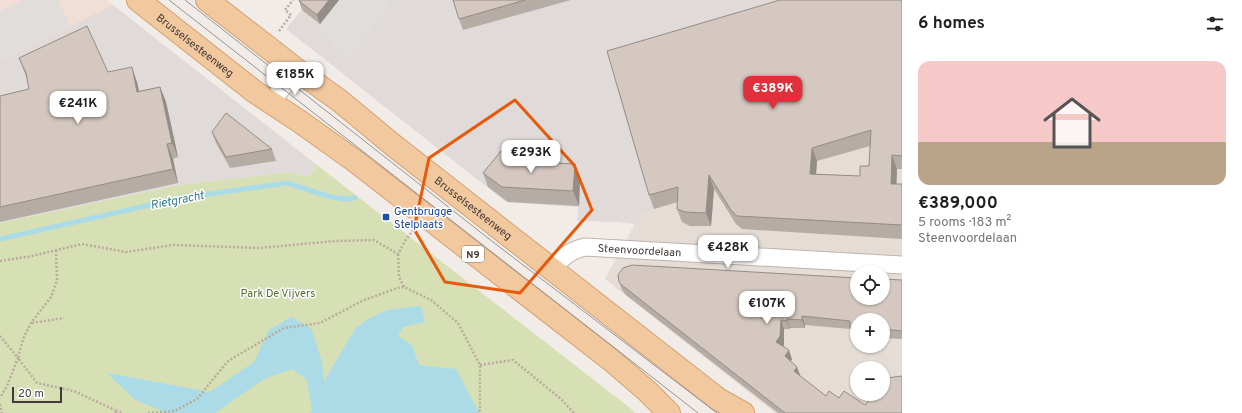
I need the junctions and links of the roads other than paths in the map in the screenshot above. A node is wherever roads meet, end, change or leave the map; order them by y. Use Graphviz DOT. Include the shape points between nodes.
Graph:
graph roads {
  1 [pos="138,0"];
  2 [pos="207,0"];
  3 [pos="297,70"];
  4 [pos="270,103"];
  5 [pos="902,264"];
  6 [pos="552,269"];
  7 [pos="669,413"];
  8 [pos="743,413"];
  1 -- 4 [label="main road, Brusselsesteenweg / N9"];
  2 -- 3 [label="main road, Brusselsesteenweg"];
  3 -- 4 [label="street"];
  3 -- 6 [label="main road, Brusselsesteenweg" via="340,101"];
  4 -- 7 [label="main road, Brusselsesteenweg / N9" via="355,161 611,360"];
  5 -- 6 [label="street, Steenvoordelaan" via="585,247 564,256"];
  6 -- 8 [label="main road, Brusselsesteenweg" via="718,399"];
}
